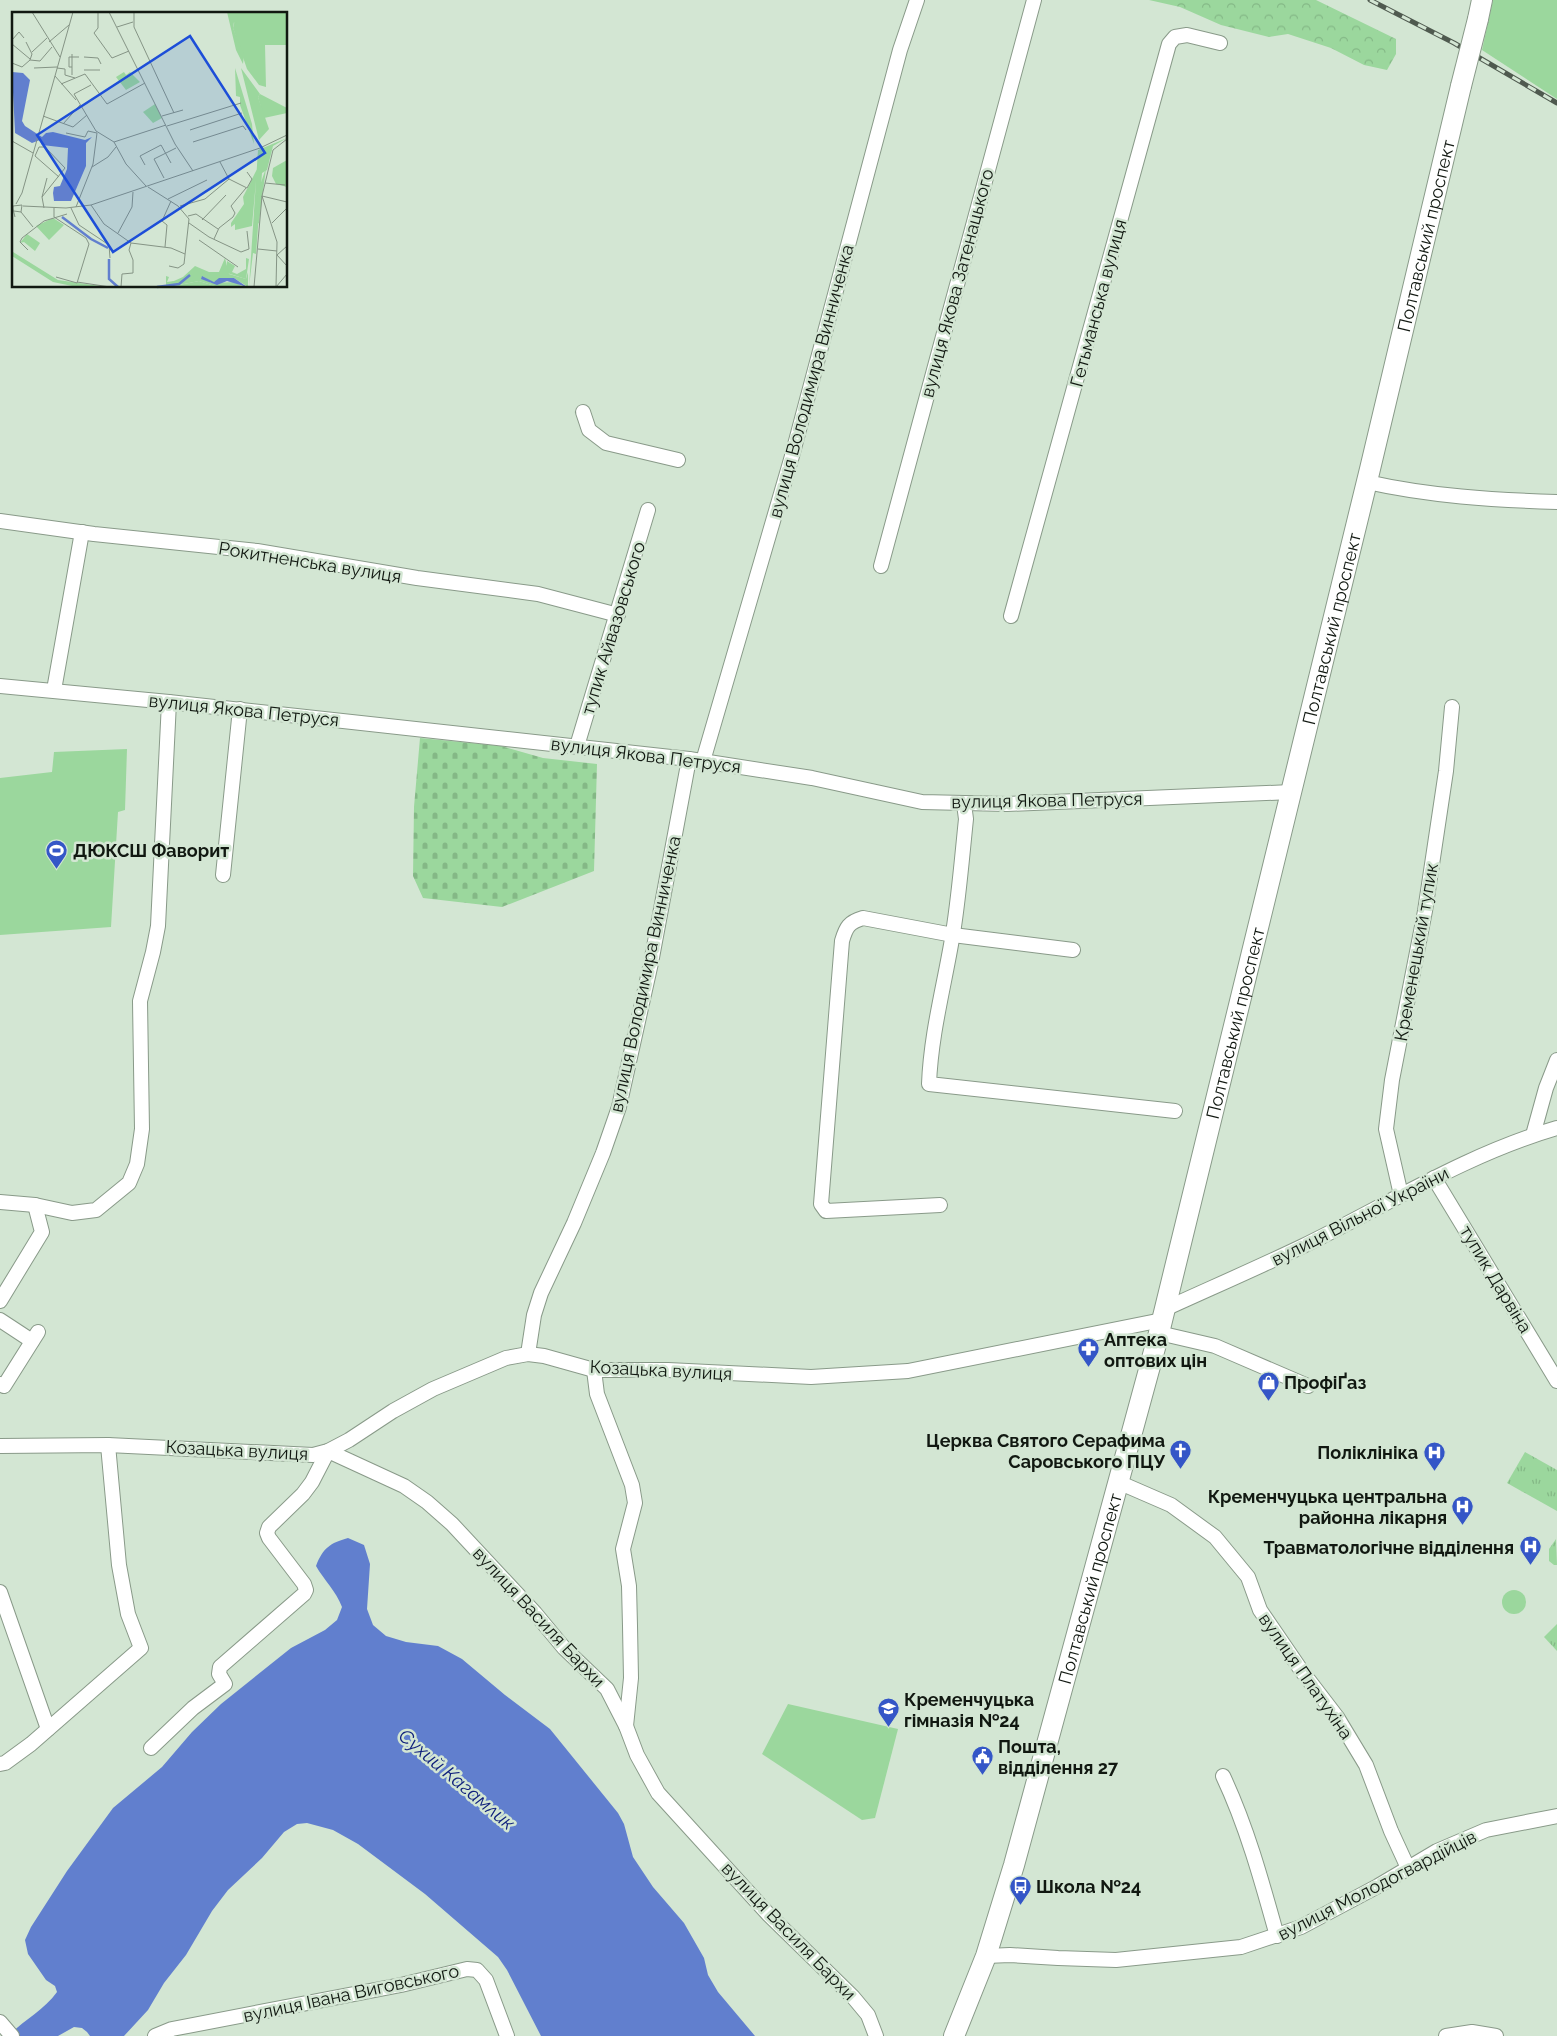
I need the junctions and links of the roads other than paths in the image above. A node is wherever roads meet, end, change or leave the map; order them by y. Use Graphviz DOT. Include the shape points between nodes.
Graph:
graph roads {
  1 [pos="917,0"];
  2 [pos="1034,0"];
  3 [pos="1480,9"];
  4 [pos="1220,44"];
  5 [pos="583,412"];
  6 [pos="678,460"];
  7 [pos="1367,482"];
  8 [pos="1557,502"];
  9 [pos="648,510"];
  10 [pos="0,521"];
  11 [pos="82,532"];
  12 [pos="881,566"];
  13 [pos="618,615"];
  14 [pos="1011,616"];
  15 [pos="0,686"];
  16 [pos="54,690"];
  17 [pos="170,702"];
  18 [pos="1452,707"];
  19 [pos="240,710"];
  20 [pos="577,746"];
  21 [pos="688,759"];
  22 [pos="703,761"];
  23 [pos="1291,792"];
  24 [pos="964,804"];
  25 [pos="223,875"];
  26 [pos="953,935"];
  27 [pos="1073,950"];
  28 [pos="1557,1060"];
  29 [pos="1175,1111"];
  30 [pos="1557,1128"];
  31 [pos="1533,1135"];
  32 [pos="1434,1178"];
  33 [pos="1401,1195"];
  34 [pos="0,1202"];
  35 [pos="35,1205"];
  36 [pos="940,1205"];
  37 [pos="0,1301"];
  38 [pos="0,1320"];
  39 [pos="1162,1321"];
  40 [pos="528,1354"];
  41 [pos="594,1370"];
  42 [pos="1557,1380"];
  43 [pos="0,1384"];
  44 [pos="1308,1386"];
  45 [pos="108,1444"];
  46 [pos="0,1446"];
  47 [pos="328,1451"];
  48 [pos="1118,1482"];
  49 [pos="0,1592"];
  50 [pos="626,1726"];
  51 [pos="48,1729"];
  52 [pos="151,1748"];
  53 [pos="0,1764"];
  54 [pos="1223,1776"];
  55 [pos="1557,1816"];
  56 [pos="1408,1868"];
  57 [pos="1276,1936"];
  58 [pos="986,1956"];
  59 [pos="0,2022"];
  60 [pos="12,2036"];
  61 [pos="155,2036"];
  62 [pos="507,2036"];
  63 [pos="876,2036"];
  64 [pos="954,2036"];
  65 [pos="1446,2036"];
  66 [pos="1496,2036"];
  1 -- 22 [label="street, вулиця Володимира Винниченка" via="900,50 792,456"];
  2 -- 12 [label="street, вулиця Якова Затенацького"];
  3 -- 7 [label="highway, Полтавський проспект, bridge"];
  4 -- 14 [label="street, Гетьманська вулиця" via="1187,35 1175,37 1170,44"];
  5 -- 6 [label="street" via="589,430 606,443"];
  7 -- 8 [label="street" via="1404,490"];
  7 -- 23 [label="highway, Полтавський проспект"];
  9 -- 13 [label="street, тупик Айвазовського"];
  10 -- 11 [label="street, Рокитненська вулиця"];
  11 -- 13 [label="street, Рокитненська вулиця" via="257,551 538,594"];
  11 -- 16 [label="street"];
  13 -- 20 [label="street, тупик Айвазовського"];
  15 -- 16 [label="street, вулиця Якова Петруся"];
  16 -- 17 [label="street, вулиця Якова Петруся"];
  17 -- 19 [label="street, вулиця Якова Петруся"];
  17 -- 35 [label="street" via="158,926 140,1001 142,1128 137,1164 129,1183 96,1210 72,1214"];
  18 -- 33 [label="street, Кременецький тупик" via="1427,902 1392,1080 1386,1129"];
  19 -- 20 [label="street, вулиця Якова Петруся"];
  19 -- 25 [label="street"];
  20 -- 21 [label="street, вулиця Якова Петруся"];
  21 -- 22 [label="street, вулиця Якова Петруся"];
  21 -- 40 [label="street, вулиця Володимира Винниченка" via="651,962 619,1107 604,1153 541,1292"];
  22 -- 24 [label="street, вулиця Якова Петруся" via="812,778 922,802"];
  23 -- 24 [label="street, вулиця Якова Петруся"];
  23 -- 39 [label="highway, Полтавський проспект"];
  24 -- 26 [label="street" via="966,819"];
  26 -- 27 [label="street"];
  26 -- 29 [label="street" via="935,1025 929,1084"];
  26 -- 36 [label="street" via="864,918 852,921 845,929 821,1192 821,1204 826,1211"];
  28 -- 31 [label="street"];
  30 -- 31 [label="street, вулиця Вільної України"];
  31 -- 32 [label="street, вулиця Вільної України"];
  32 -- 33 [label="street, вулиця Вільної України"];
  32 -- 42 [label="street, тупик Дарвіна"];
  33 -- 39 [label="street, вулиця Вільної України"];
  34 -- 35 [label="street"];
  35 -- 37 [label="street" via="42,1232"];
  38 -- 43 [label="street" via="35,1336 4,1386"];
  39 -- 41 [label="street, Козацька вулиця" via="908,1371 811,1377"];
  39 -- 44 [label="street"];
  39 -- 48 [label="highway, Полтавський проспект"];
  40 -- 41 [label="street, Козацька вулиця"];
  40 -- 47 [label="street, Козацька вулиця" via="506,1358 433,1389"];
  41 -- 50 [label="street" via="597,1394 632,1485 635,1503 623,1549 630,1618 631,1678"];
  45 -- 46 [label="street, Козацька вулиця"];
  45 -- 47 [label="street, Козацька вулиця" via="313,1455"];
  45 -- 51 [label="street" via="119,1564 128,1614 141,1648"];
  47 -- 50 [label="street, вулиця Василя Бархи" via="404,1486 452,1524 564,1648 607,1689"];
  47 -- 52 [label="street" via="312,1482 267,1533 304,1584 304,1594 220,1667 219,1674 225,1684 193,1708"];
  48 -- 56 [label="street, вулиця Платухіна" via="1171,1505 1215,1537 1248,1577 1260,1610 1337,1717 1366,1765"];
  48 -- 58 [label="highway, Полтавський проспект" via="1014,1865"];
  49 -- 51 [label="street"];
  50 -- 63 [label="street, вулиця Василя Бархи" via="648,1778 668,1805 769,1915 853,1997 868,2015"];
  51 -- 53 [label="street" via="12,1759"];
  54 -- 57 [label="street" via="1238,1807"];
  55 -- 56 [label="street, вулиця Молодогвардійців" via="1486,1830 1437,1851"];
  56 -- 57 [label="street, вулиця Молодогвардійців" via="1301,1927"];
  57 -- 58 [label="street, вулиця Молодогвардійців" via="1241,1947 1116,1960"];
  58 -- 64 [label="highway, Полтавський проспект"];
  59 -- 60 [label="street"];
  61 -- 62 [label="street, вулиця Івана Виговського" via="172,2029 477,1970 486,1980"];
  65 -- 66 [label="street" via="1472,2032"];
}
